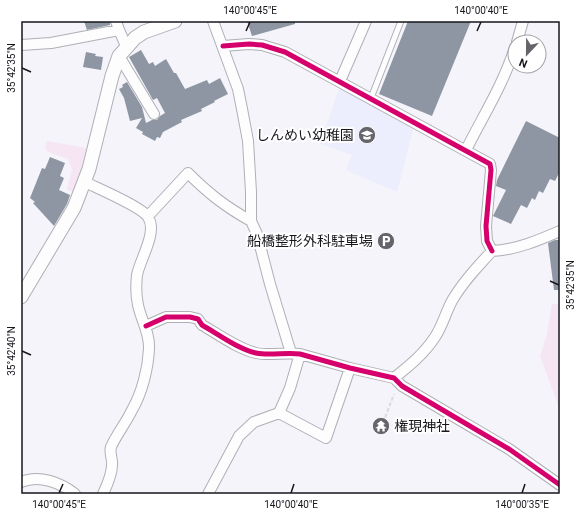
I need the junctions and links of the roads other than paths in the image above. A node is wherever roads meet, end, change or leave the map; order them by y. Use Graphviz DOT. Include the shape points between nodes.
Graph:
graph roads {
  1 [pos="175,21"];
  2 [pos="213,21"];
  3 [pos="366,21"];
  4 [pos="401,21"];
  5 [pos="523,21"];
  6 [pos="118,26"];
  7 [pos="519,34"];
  8 [pos="21,46"];
  9 [pos="223,46"];
  10 [pos="122,51"];
  11 [pos="507,67"];
  12 [pos="340,81"];
  13 [pos="371,98"];
  14 [pos="154,114"];
  15 [pos="466,150"];
  16 [pos="84,182"];
  17 [pos="148,216"];
  18 [pos="251,221"];
  19 [pos="560,231"];
  20 [pos="492,251"];
  21 [pos="21,297"];
  22 [pos="146,326"];
  23 [pos="295,353"];
  24 [pos="350,368"];
  25 [pos="396,381"];
  26 [pos="279,413"];
  27 [pos="21,482"];
  28 [pos="560,485"];
  29 [pos="76,494"];
  30 [pos="103,494"];
  31 [pos="208,494"];
  1 -- 10 [label="street" via="144,32"];
  2 -- 9 [label="street"];
  3 -- 12 [label="street"];
  4 -- 13 [label="lane"];
  5 -- 7 [label="street"];
  6 -- 8 [label="street" via="51,43"];
  6 -- 10 [label="street"];
  9 -- 12 [label="street" via="262,45 285,52"];
  9 -- 18 [label="street" via="238,89 248,141"];
  10 -- 14 [label="street"];
  10 -- 16 [label="street" via="112,76"];
  11 -- 15 [label="street"];
  12 -- 13 [label="street"];
  13 -- 15 [label="street"];
  15 -- 20 [label="street" via="490,164 492,170 486,226 487,241"];
  16 -- 17 [label="street" via="132,205"];
  16 -- 21 [label="street" via="74,208"];
  17 -- 18 [label="street" via="188,173 226,207"];
  17 -- 22 [label="street" via="151,232 137,275 136,288 138,305"];
  18 -- 23 [label="street"];
  19 -- 20 [label="street" via="537,241"];
  20 -- 25 [label="street" via="452,301 436,337"];
  22 -- 23 [label="street" via="166,317 190,317 245,350 258,353"];
  22 -- 30 [label="street" via="149,348 146,368 133,409 110,449 113,465"];
  23 -- 24 [label="street"];
  23 -- 26 [label="street" via="290,388"];
  24 -- 25 [label="street"];
  24 -- 26 [label="street" via="326,438"];
  25 -- 28 [label="street" via="509,449"];
  26 -- 31 [label="street" via="254,422 239,436"];
  27 -- 29 [label="street" via="42,479 66,487"];
}
